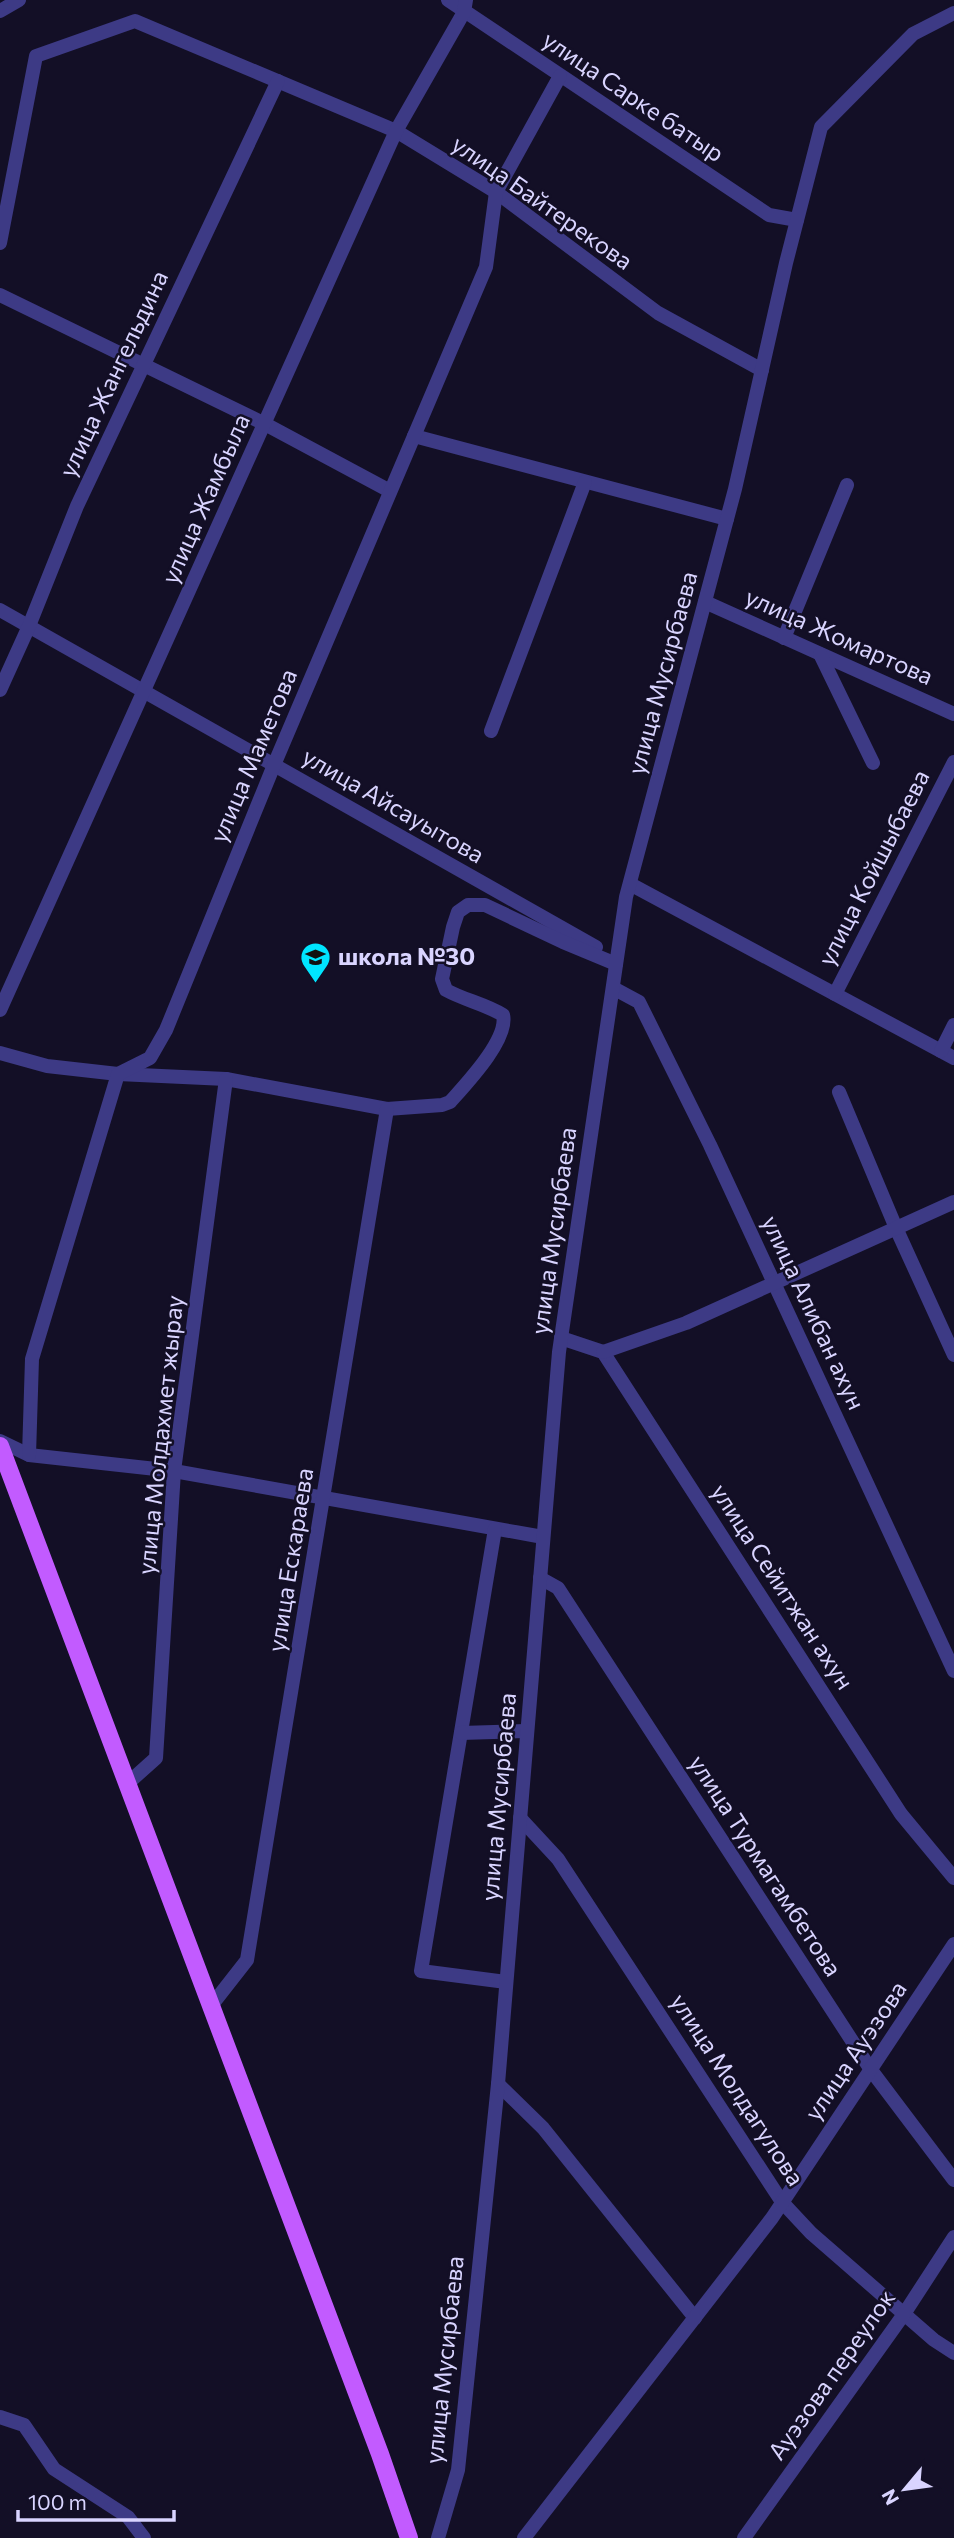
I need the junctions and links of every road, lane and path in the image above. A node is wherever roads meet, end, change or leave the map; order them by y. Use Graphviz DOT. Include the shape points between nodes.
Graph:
graph roads {
  1 [pos="19,0"];
  2 [pos="448,0"];
  3 [pos="465,6"];
  4 [pos="0,11"];
  5 [pos="954,13"];
  6 [pos="560,76"];
  7 [pos="278,81"];
  8 [pos="396,131"];
  9 [pos="496,192"];
  10 [pos="797,220"];
  11 [pos="0,243"];
  12 [pos="0,295"];
  13 [pos="144,365"];
  14 [pos="762,370"];
  15 [pos="265,424"];
  16 [pos="414,436"];
  17 [pos="585,482"];
  18 [pos="847,485"];
  19 [pos="390,491"];
  20 [pos="727,519"];
  21 [pos="705,602"];
  22 [pos="0,610"];
  23 [pos="29,626"];
  24 [pos="784,638"];
  25 [pos="820,654"];
  26 [pos="0,690"];
  27 [pos="145,692"];
  28 [pos="954,714"];
  29 [pos="491,731"];
  30 [pos="954,762"];
  31 [pos="873,763"];
  32 [pos="274,765"];
  33 [pos="630,884"];
  34 [pos="617,962"];
  35 [pos="613,988"];
  36 [pos="835,994"];
  37 [pos="0,1010"];
  38 [pos="954,1025"];
  39 [pos="0,1053"];
  40 [pos="947,1054"];
  41 [pos="118,1074"];
  42 [pos="226,1079"];
  43 [pos="839,1092"];
  44 [pos="387,1109"];
  45 [pos="954,1202"];
  46 [pos="896,1228"];
  47 [pos="774,1283"];
  48 [pos="561,1338"];
  49 [pos="603,1352"];
  50 [pos="954,1355"];
  51 [pos="0,1443"];
  52 [pos="29,1455"];
  53 [pos="174,1471"];
  54 [pos="324,1498"];
  55 [pos="495,1528"];
  56 [pos="543,1537"];
  57 [pos="540,1578"];
  58 [pos="954,1671"];
  59 [pos="527,1731"];
  60 [pos="461,1733"];
  61 [pos="127,1784"];
  62 [pos="520,1818"];
  63 [pos="954,1878"];
  64 [pos="954,1944"];
  65 [pos="506,1982"];
  66 [pos="211,2006"];
  67 [pos="870,2070"];
  68 [pos="498,2084"];
  69 [pos="954,2180"];
  70 [pos="782,2202"];
  71 [pos="954,2237"];
  72 [pos="904,2315"];
  73 [pos="695,2318"];
  74 [pos="954,2353"];
  75 [pos="0,2417"];
  76 [pos="144,2538"];
  77 [pos="409,2538"];
  78 [pos="438,2538"];
  79 [pos="524,2538"];
  80 [pos="744,2538"];
  1 -- 4 [label="street"];
  2 -- 3 [label="street, улица Сарке батыр"];
  3 -- 6 [label="street, улица Сарке батыр"];
  3 -- 8 [label="street, улица Жамбыла"];
  5 -- 10 [label="street, улица Мусирбаева" via="913,33 821,127"];
  6 -- 9 [label="street, улица Маметова"];
  6 -- 10 [label="street, улица Сарке батыр" via="769,215"];
  7 -- 8 [label="street, улица Байтерекова"];
  7 -- 11 [label="street, улица Байтерекова" via="135,21 36,56"];
  7 -- 13 [label="street, улица Жангельдина"];
  8 -- 9 [label="street, улица Байтерекова"];
  8 -- 15 [label="street, улица Жамбыла"];
  9 -- 14 [label="street, улица Байтерекова" via="658,313"];
  9 -- 16 [label="street, улица Маметова" via="486,267"];
  10 -- 14 [label="street, улица Мусирбаева"];
  12 -- 13 [label="street"];
  13 -- 15 [label="street"];
  13 -- 23 [label="street, улица Жангельдина" via="77,506"];
  14 -- 20 [label="street, улица Мусирбаева"];
  15 -- 19 [label="street"];
  15 -- 27 [label="street, улица Жамбыла"];
  16 -- 17 [label="street"];
  16 -- 19 [label="street, улица Маметова"];
  17 -- 20 [label="street"];
  17 -- 29 [label="street"];
  18 -- 24 [label="street"];
  19 -- 32 [label="street, улица Маметова"];
  20 -- 21 [label="street, улица Мусирбаева"];
  21 -- 24 [label="street, улица Жомартова"];
  21 -- 33 [label="street, улица Мусирбаева"];
  22 -- 23 [label="street, улица Айсауытова"];
  23 -- 26 [label="street, улица Жангельдина"];
  23 -- 27 [label="street, улица Айсауытова"];
  24 -- 25 [label="street, улица Жомартова"];
  25 -- 28 [label="street, улица Жомартова"];
  25 -- 31 [label="street, улица Койшыбаева"];
  27 -- 32 [label="street, улица Айсауытова"];
  27 -- 37 [label="street, улица Жамбыла"];
  30 -- 36 [label="street, улица Койшыбаева"];
  32 -- 34 [label="street, улица Айсауытова"];
  32 -- 41 [label="street, улица Маметова" via="166,1030 150,1058"];
  33 -- 34 [label="street, улица Мусирбаева"];
  33 -- 36 [label="street"];
  34 -- 35 [label="street, улица Мусирбаева"];
  34 -- 44 [label="street" via="485,905 468,905 458,912 442,979 446,990 503,1015 500,1036 450,1102"];
  35 -- 47 [label="street, улица Алибан ахун" via="639,1002"];
  35 -- 48 [label="street, улица Мусирбаева"];
  36 -- 40 [label="street"];
  38 -- 40 [label="street"];
  39 -- 41 [label="street" via="47,1066"];
  41 -- 42 [label="street"];
  41 -- 52 [label="street" via="32,1359"];
  42 -- 44 [label="street"];
  42 -- 53 [label="street, улица Молдахмет жырау"];
  43 -- 46 [label="street"];
  44 -- 54 [label="street, улица Ескараева"];
  45 -- 46 [label="street"];
  46 -- 47 [label="street"];
  46 -- 50 [label="street"];
  47 -- 49 [label="street" via="686,1323"];
  47 -- 58 [label="street, улица Алибан ахун"];
  48 -- 49 [label="street"];
  48 -- 56 [label="street, улица Мусирбаева"];
  49 -- 63 [label="street, улица Сейитжан ахун" via="901,1814"];
  51 -- 52 [label="street"];
  51 -- 61 [label="main road"];
  52 -- 53 [label="street"];
  53 -- 54 [label="street"];
  53 -- 61 [label="street, улица Молдахмет жырау" via="156,1758"];
  54 -- 55 [label="street"];
  54 -- 66 [label="street, улица Ескараева" via="247,1960"];
  55 -- 56 [label="street"];
  55 -- 60 [label="street"];
  56 -- 57 [label="street, улица Мусирбаева"];
  57 -- 59 [label="street, улица Мусирбаева"];
  57 -- 67 [label="street, улица Турмагамбетова" via="558,1587"];
  59 -- 60 [label="street"];
  59 -- 62 [label="street, улица Мусирбаева"];
  60 -- 65 [label="street" via="421,1971"];
  61 -- 66 [label="main road"];
  62 -- 65 [label="street, улица Мусирбаева"];
  62 -- 70 [label="street, улица Молдагулова" via="558,1859"];
  64 -- 67 [label="street, улица Ауэзова"];
  65 -- 68 [label="street, улица Мусирбаева"];
  66 -- 77 [label="main road"];
  67 -- 69 [label="street, улица Турмагамбетова"];
  67 -- 70 [label="street, улица Ауэзова"];
  68 -- 73 [label="street" via="543,2128"];
  68 -- 78 [label="street, улица Мусирбаева" via="458,2470"];
  70 -- 72 [label="street, улица Молдагулова" via="810,2233"];
  70 -- 73 [label="street, улица Ауэзова"];
  71 -- 72 [label="street, Ауэзова переулок"];
  72 -- 74 [label="street, улица Молдагулова"];
  72 -- 80 [label="street, Ауэзова переулок"];
  73 -- 79 [label="street, улица Ауэзова"];
  75 -- 76 [label="street" via="24,2425 54,2469 128,2517"];
}
